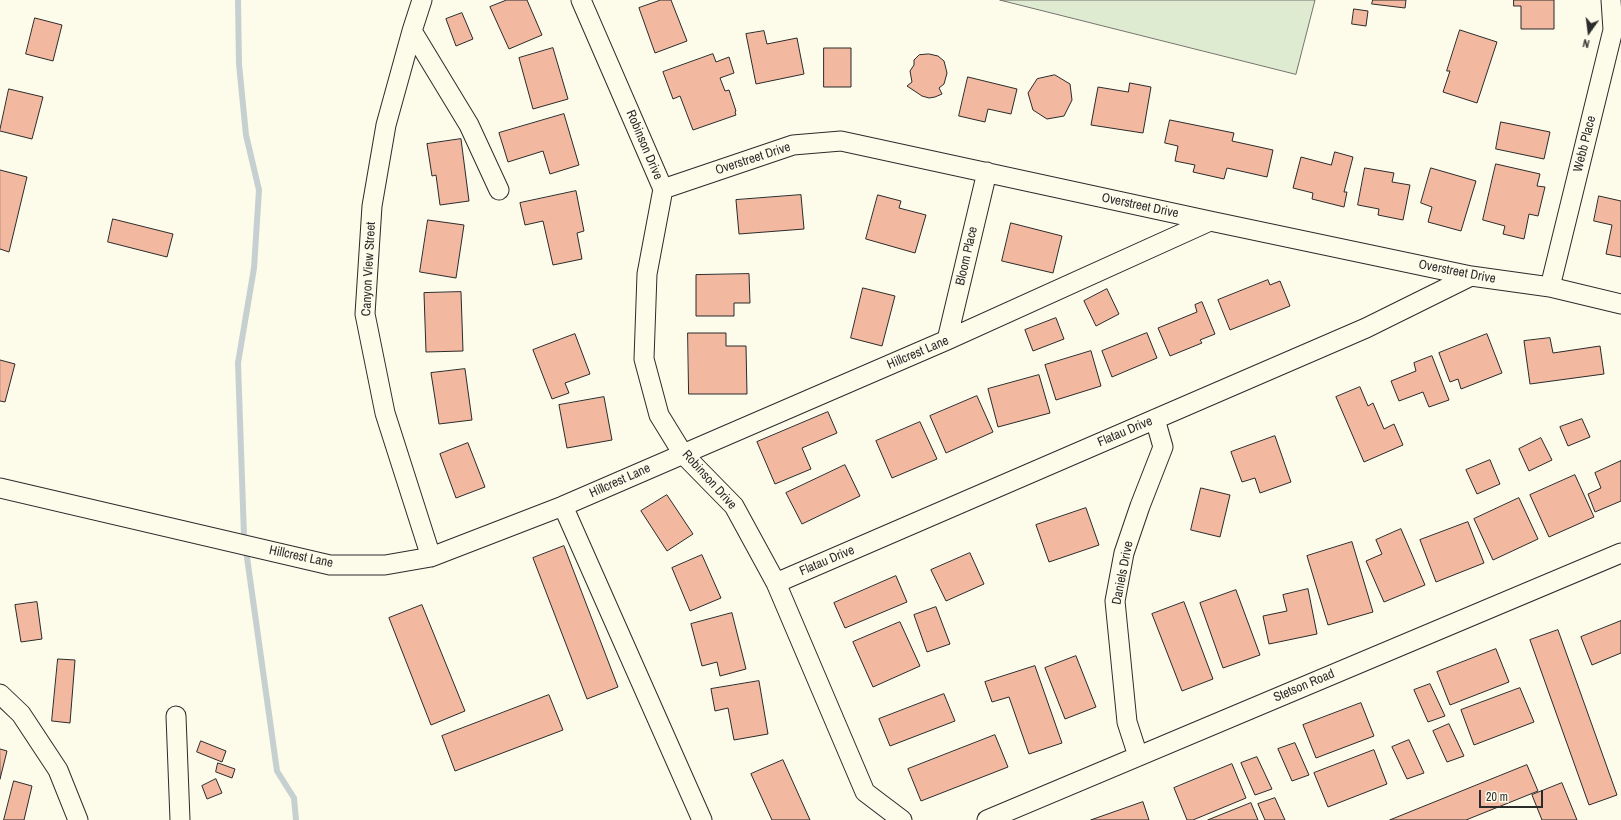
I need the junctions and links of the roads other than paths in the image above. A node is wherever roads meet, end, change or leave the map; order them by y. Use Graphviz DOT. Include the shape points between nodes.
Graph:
graph roads {
  1 [pos="581,0"];
  2 [pos="1610,0"];
  3 [pos="421,1"];
  4 [pos="412,31"];
  5 [pos="987,172"];
  6 [pos="663,189"];
  7 [pos="499,190"];
  8 [pos="1210,221"];
  9 [pos="1471,276"];
  10 [pos="1550,287"];
  11 [pos="1621,304"];
  12 [pos="947,340"];
  13 [pos="1155,419"];
  14 [pos="684,454"];
  15 [pos="0,488"];
  16 [pos="563,506"];
  17 [pos="1621,553"];
  18 [pos="431,557"];
  19 [pos="776,583"];
  20 [pos="0,694"];
  21 [pos="176,716"];
  22 [pos="1138,756"];
  23 [pos="78,820"];
  24 [pos="180,820"];
  25 [pos="702,820"];
  26 [pos="902,820"];
  27 [pos="987,820"];
  1 -- 6 [label="street, Robinson Drive"];
  2 -- 10 [label="street, Webb Place" via="1613,30"];
  3 -- 4 [label="street, Canyon View Street"];
  4 -- 7 [label="street" via="470,125"];
  4 -- 18 [label="street, Canyon View Street" via="386,125 372,206 365,314 386,413"];
  5 -- 6 [label="street, Overstreet Drive" via="841,141 793,145"];
  5 -- 8 [label="street, Overstreet Drive"];
  5 -- 12 [label="street, Bloom Place"];
  6 -- 14 [label="street, Robinson Drive" via="647,274 644,360 659,415"];
  8 -- 9 [label="street, Overstreet Drive"];
  8 -- 12 [label="street, Hillcrest Lane"];
  9 -- 10 [label="street, Overstreet Drive"];
  9 -- 13 [label="street, Flatau Drive" via="1366,328"];
  10 -- 11 [label="street, Overstreet Drive"];
  12 -- 14 [label="street, Hillcrest Lane"];
  13 -- 19 [label="street, Flatau Drive"];
  13 -- 22 [label="street, Daniels Drive" via="1163,447 1124,553 1115,601 1126,722"];
  14 -- 16 [label="street, Hillcrest Lane"];
  14 -- 19 [label="street, Robinson Drive" via="734,506"];
  15 -- 18 [label="street, Hillcrest Lane" via="330,565 385,565"];
  16 -- 18 [label="street, Hillcrest Lane"];
  16 -- 25 [label="street"];
  17 -- 22 [label="street, Stetson Road"];
  19 -- 26 [label="street, Robinson Drive" via="865,792"];
  20 -- 23 [label="street" via="22,714 58,770"];
  21 -- 24 [label="street"];
  22 -- 27 [label="street, Stetson Road"];
}
